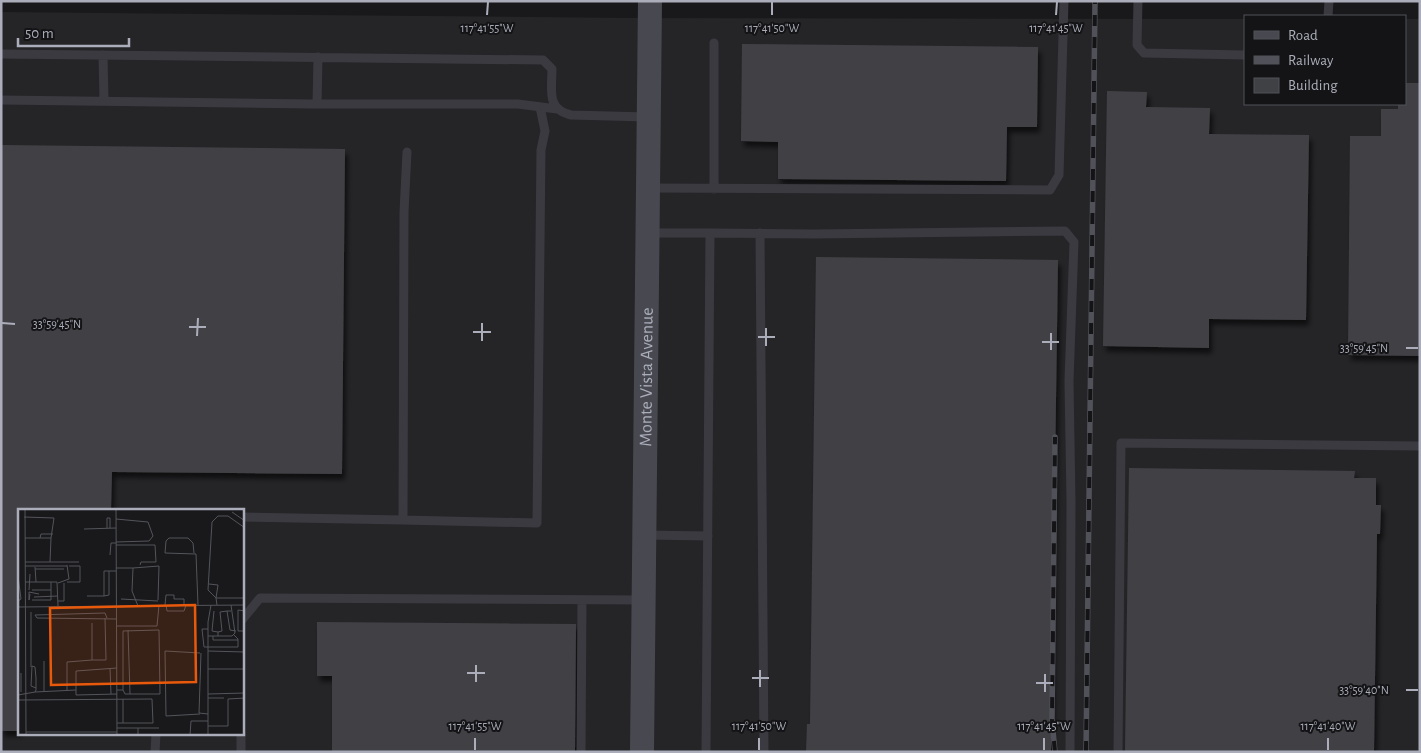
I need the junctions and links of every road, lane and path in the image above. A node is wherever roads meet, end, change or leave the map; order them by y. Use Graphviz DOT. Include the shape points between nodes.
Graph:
graph roads {
  1 [pos="650,1"];
  2 [pos="1064,1"];
  3 [pos="1138,1"];
  4 [pos="1329,1"];
  5 [pos="1328,15"];
  6 [pos="714,43"];
  7 [pos="1,54"];
  8 [pos="1244,54"];
  9 [pos="103,55"];
  10 [pos="318,57"];
  11 [pos="1,100"];
  12 [pos="104,100"];
  13 [pos="317,104"];
  14 [pos="540,107"];
  15 [pos="557,109"];
  16 [pos="649,117"];
  17 [pos="407,152"];
  18 [pos="648,188"];
  19 [pos="714,189"];
  20 [pos="648,233"];
  21 [pos="710,233"];
  22 [pos="760,234"];
  23 [pos="1420,446"];
  24 [pos="244,517"];
  25 [pos="403,520"];
  26 [pos="644,535"];
  27 [pos="708,536"];
  28 [pos="582,600"];
  29 [pos="644,600"];
  30 [pos="244,618"];
  31 [pos="156,736"];
  32 [pos="241,736"];
  33 [pos="155,752"];
  34 [pos="241,752"];
  35 [pos="581,752"];
  36 [pos="642,752"];
  37 [pos="706,752"];
  38 [pos="764,752"];
  39 [pos="1070,752"];
  40 [pos="1118,752"];
  1 -- 16 [label="street, Monte Vista Avenue"];
  2 -- 19 [label="lane" via="1059,175 1050,190"];
  3 -- 8 [label="lane" via="1137,46 1144,53"];
  4 -- 5 [label="lane"];
  6 -- 19 [label="lane"];
  7 -- 9 [label="lane"];
  9 -- 10 [label="lane"];
  9 -- 12 [label="lane"];
  10 -- 13 [label="lane"];
  10 -- 15 [label="lane" via="543,60 552,70 553,103"];
  11 -- 12 [label="lane"];
  12 -- 13 [label="lane"];
  13 -- 14 [label="lane" via="518,104"];
  14 -- 15 [label="lane"];
  14 -- 25 [label="lane" via="545,131 541,150 537,523"];
  15 -- 16 [label="lane" via="571,115"];
  16 -- 18 [label="street, Monte Vista Avenue"];
  17 -- 25 [label="lane"];
  18 -- 19 [label="lane"];
  18 -- 20 [label="street, Monte Vista Avenue"];
  20 -- 21 [label="lane"];
  20 -- 26 [label="street, Monte Vista Avenue"];
  21 -- 22 [label="lane"];
  21 -- 27 [label="lane"];
  22 -- 38 [label="lane"];
  22 -- 39 [label="lane" via="1065,231 1074,242 1069,382"];
  23 -- 40 [label="lane" via="1121,443"];
  24 -- 25 [label="lane"];
  26 -- 27 [label="lane"];
  26 -- 29 [label="street, Monte Vista Avenue"];
  27 -- 37 [label="lane"];
  28 -- 29 [label="lane"];
  28 -- 30 [label="lane" via="260,598"];
  28 -- 35 [label="lane"];
  29 -- 36 [label="street, Monte Vista Avenue"];
  31 -- 33 [label="lane"];
  32 -- 34 [label="lane"];
}
